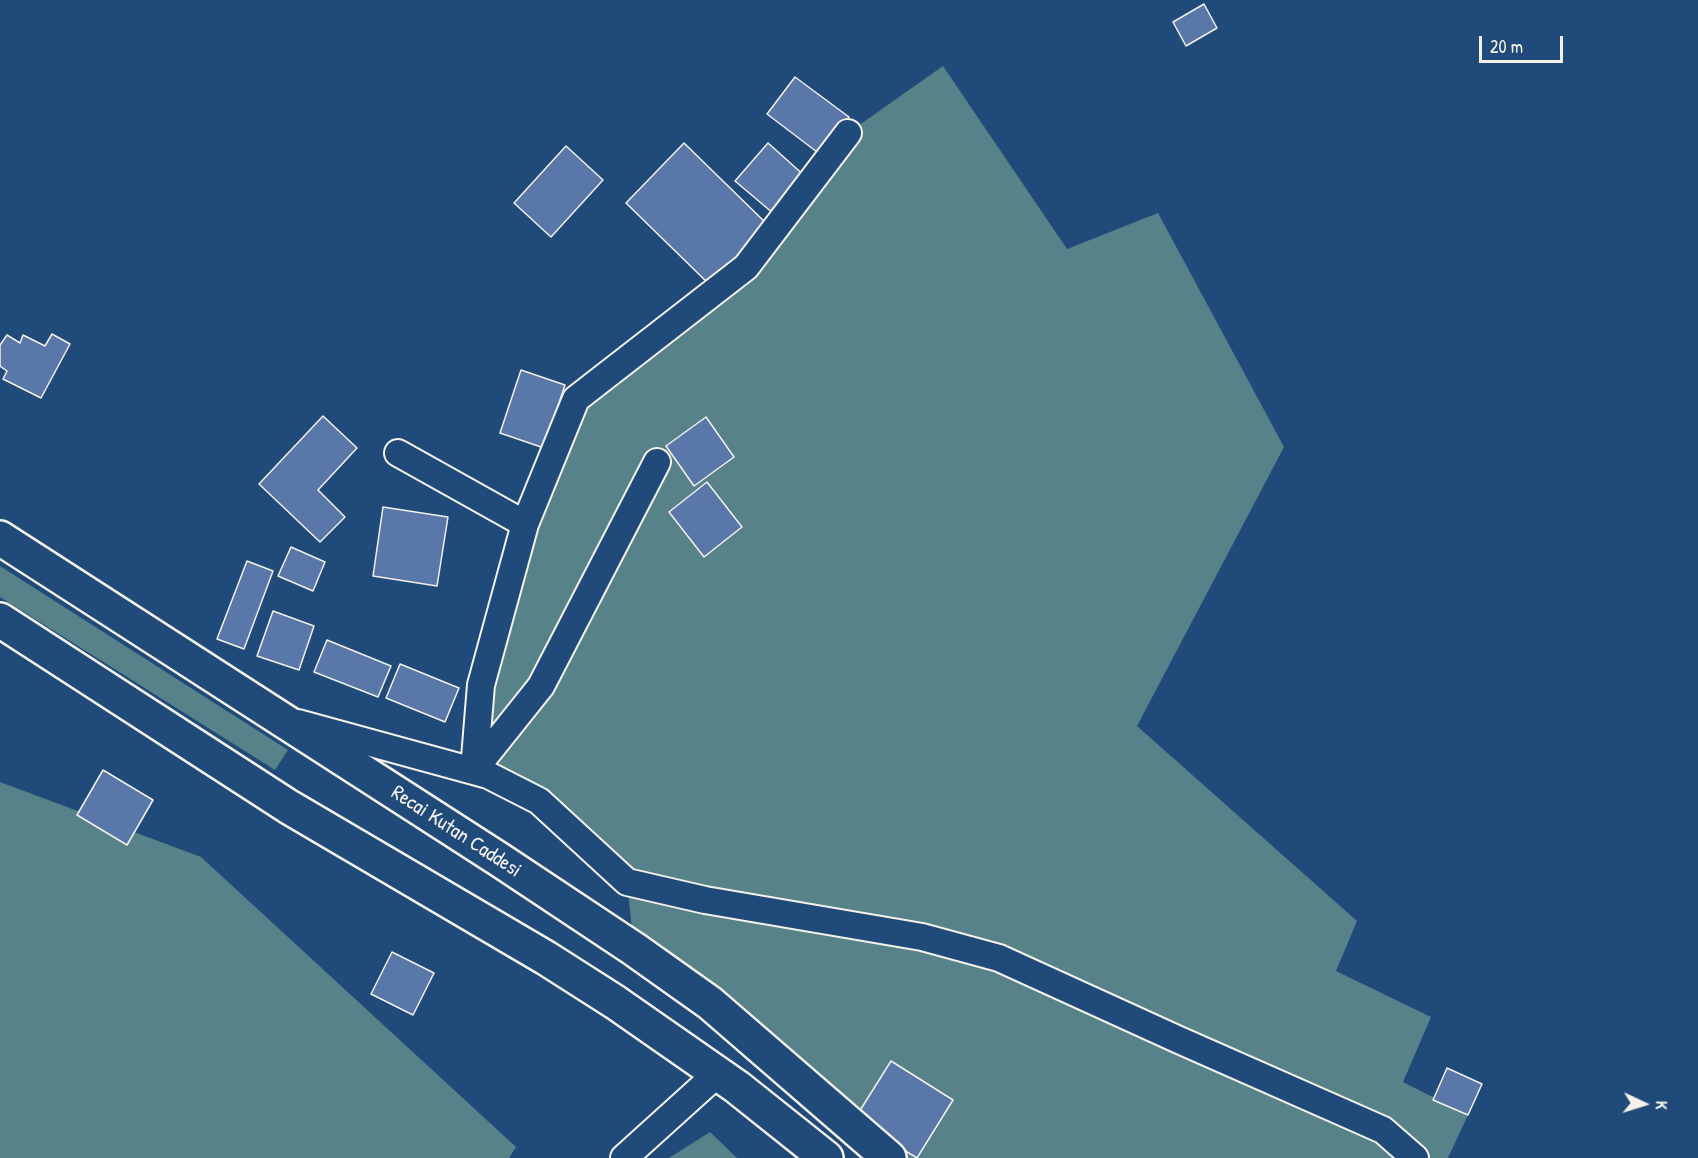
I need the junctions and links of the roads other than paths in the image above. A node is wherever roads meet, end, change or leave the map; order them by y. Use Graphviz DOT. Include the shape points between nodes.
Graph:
graph roads {
  1 [pos="848,133"];
  2 [pos="398,453"];
  3 [pos="657,462"];
  4 [pos="525,524"];
  5 [pos="0,538"];
  6 [pos="0,620"];
  7 [pos="280,718"];
  8 [pos="474,770"];
  9 [pos="718,1073"];
  10 [pos="624,1158"];
  11 [pos="826,1158"];
  12 [pos="889,1158"];
  13 [pos="1415,1158"];
  1 -- 4 [label="street" via="746,267 576,399"];
  2 -- 4 [label="street"];
  3 -- 8 [label="street" via="541,686"];
  4 -- 8 [label="street" via="481,685"];
  5 -- 7 [label="main road, Recai Kutan Caddesi"];
  6 -- 9 [label="main road" via="289,807 546,958"];
  7 -- 8 [label="street"];
  7 -- 12 [label="main road, Recai Kutan Caddesi" via="634,949 710,1004"];
  8 -- 13 [label="street" via="539,801 627,882 705,900 922,937 999,958 1383,1130"];
  9 -- 10 [label="street"];
  9 -- 11 [label="main road"];
}
